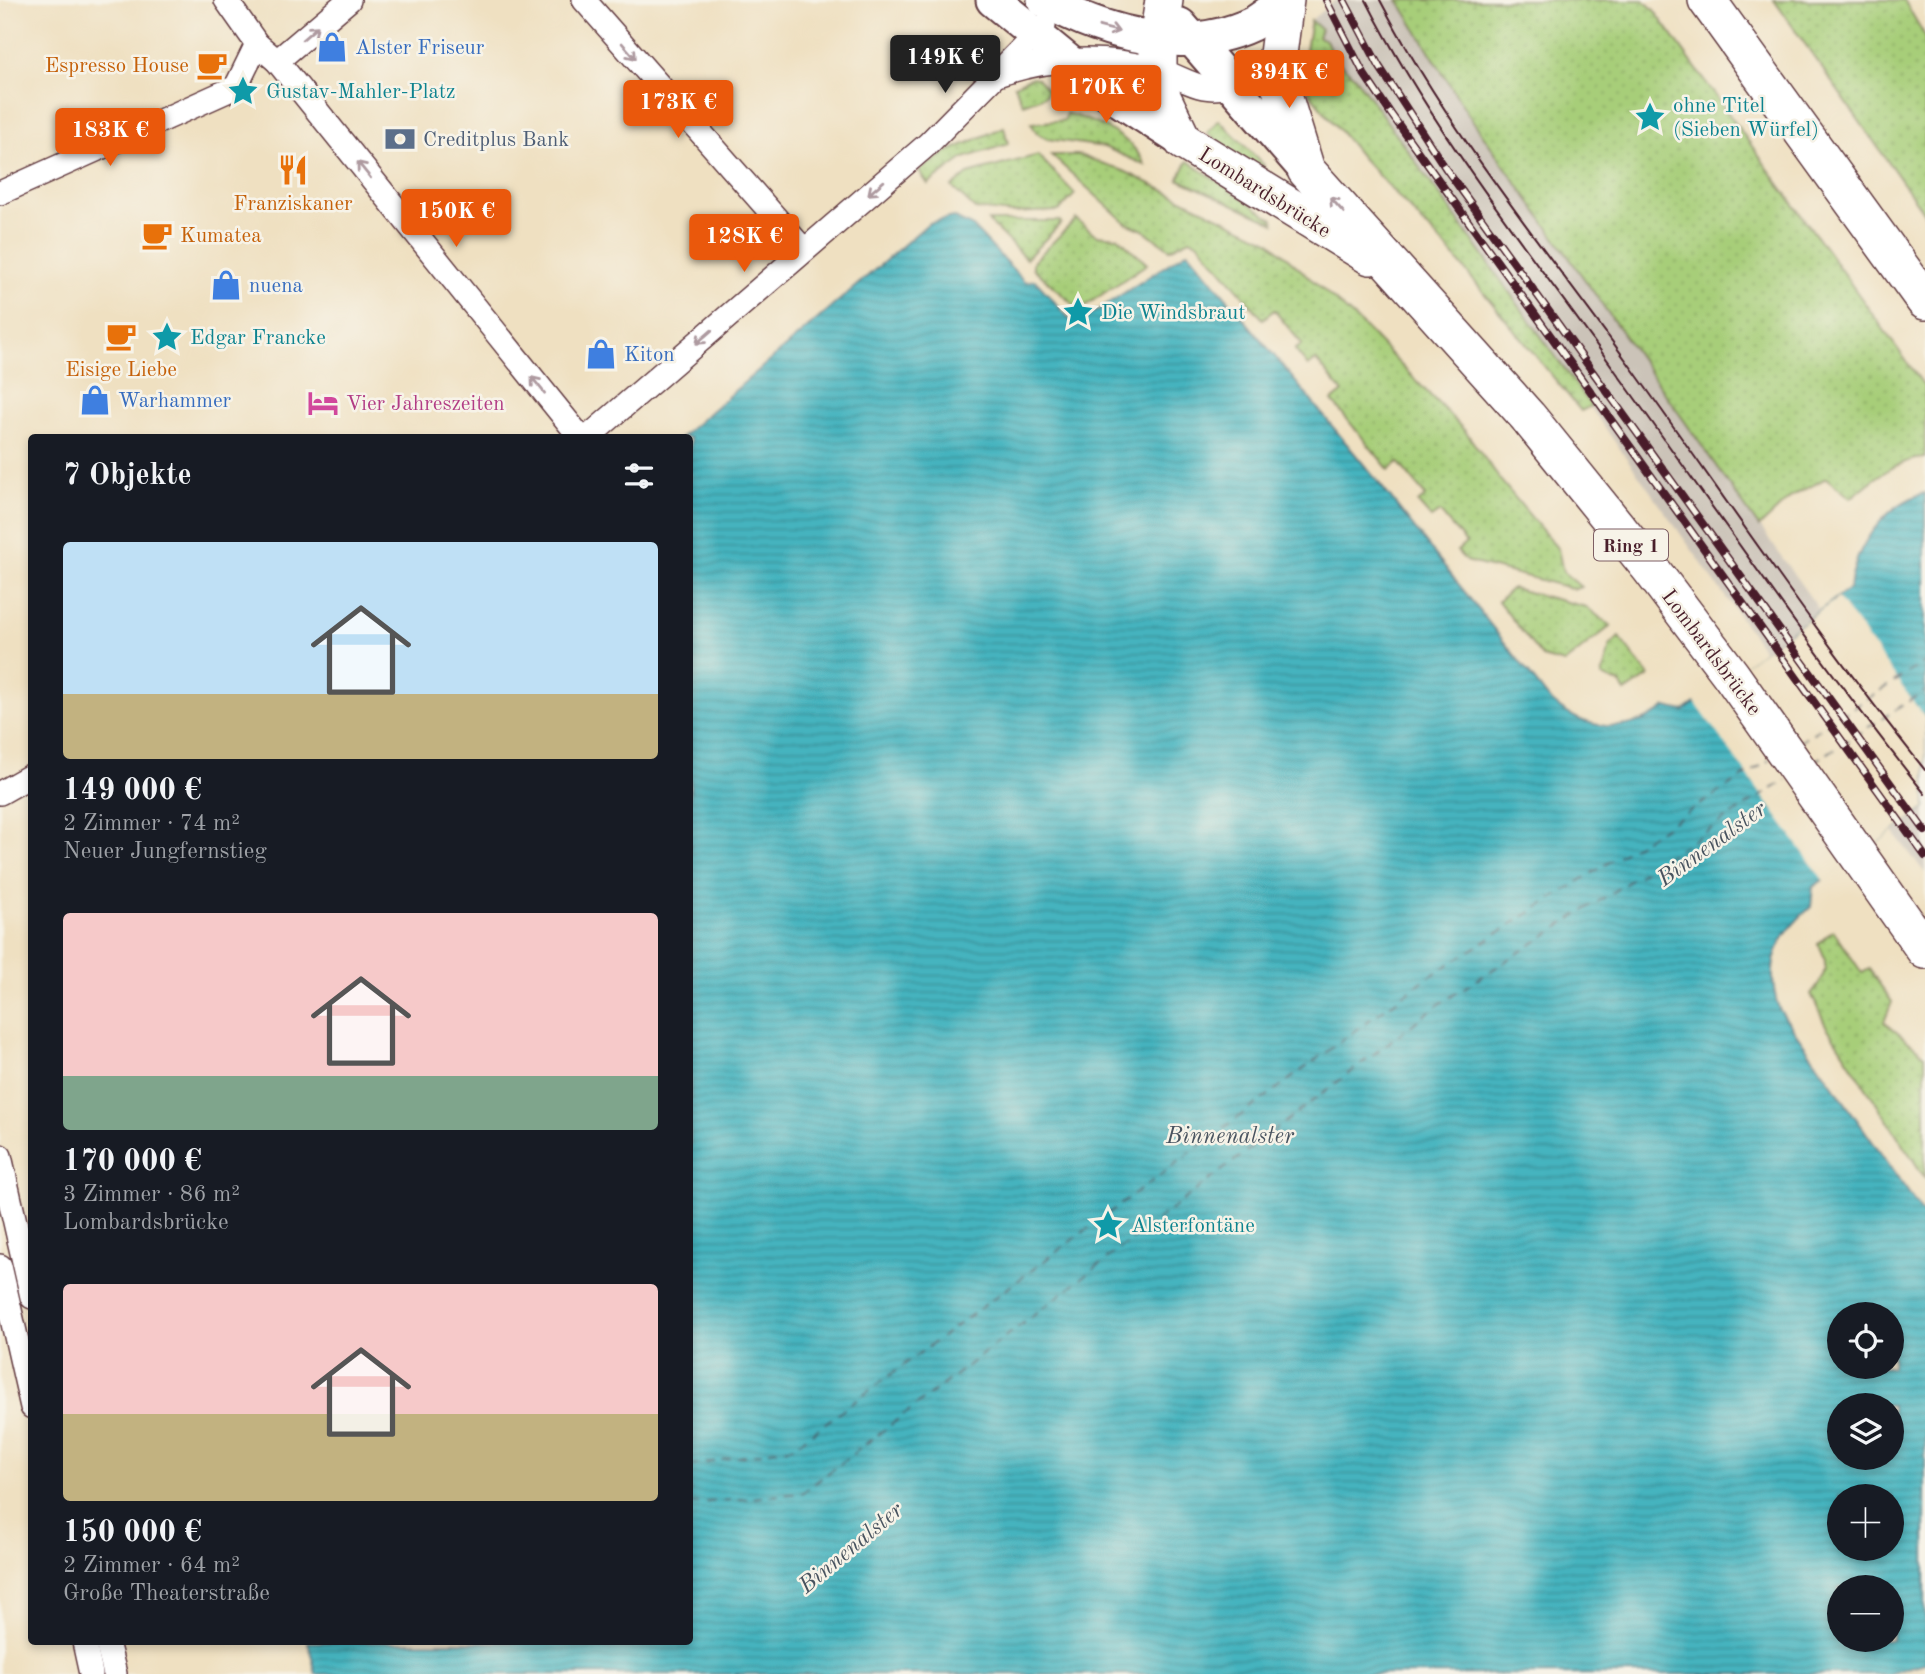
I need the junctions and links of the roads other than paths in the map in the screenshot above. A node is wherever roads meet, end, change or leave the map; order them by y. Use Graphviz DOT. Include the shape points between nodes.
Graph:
graph roads {
  1 [pos="226,0"];
  2 [pos="349,0"];
  3 [pos="584,0"];
  4 [pos="993,0"];
  5 [pos="1707,0"];
  6 [pos="1284,1"];
  7 [pos="1060,3"];
  8 [pos="1165,25"];
  9 [pos="1033,36"];
  10 [pos="257,44"];
  11 [pos="1063,60"];
  12 [pos="277,61"];
  13 [pos="994,76"];
  14 [pos="1231,85"];
  15 [pos="1183,141"];
  16 [pos="1306,170"];
  17 [pos="0,193"];
  18 [pos="804,250"];
  19 [pos="1399,273"];
  20 [pos="1925,301"];
  21 [pos="578,434"];
  22 [pos="592,434"];
  23 [pos="28,777"];
  24 [pos="0,793"];
  25 [pos="1925,950"];
  26 [pos="1,1166"];
  27 [pos="0,1266"];
  28 [pos="28,1280"];
  29 [pos="28,1389"];
  30 [pos="84,1645"];
  31 [pos="108,1645"];
  32 [pos="90,1674"];
  33 [pos="115,1674"];
  1 -- 10 [label="street"];
  12 -- 2 [label="street, one-way"];
  3 -- 18 [label="street, one-way"];
  4 -- 9 [label="main road, Ring 1"];
  5 -- 20 [label="main road"];
  6 -- 8 [label="main road" via="1233,31"];
  6 -- 16 [label="main road" via="1278,79"];
  7 -- 8 [label="main road, one-way" via="1088,23"];
  7 -- 9 [label="street"];
  8 -- 11 [label="street" via="1111,60"];
  8 -- 14 [label="main road, Lombardsbrücke / Ring 1"];
  8 -- 14 [label="street" via="1214,90"];
  8 -- 15 [label="main road" via="1161,95"];
  9 -- 11 [label="main road, Lombardsbrücke / Ring 1"];
  9 -- 13 [label="street"];
  10 -- 12 [label="street"];
  10 -- 17 [label="street" via="236,87"];
  11 -- 13 [label="street"];
  11 -- 15 [label="main road, Lombardsbrücke / Ring 1"];
  21 -- 12 [label="street, one-way"];
  13 -- 18 [label="street, one-way" via="928,144"];
  14 -- 16 [label="main road, Lombardsbrücke / Ring 1"];
  15 -- 19 [label="main road, Lombardsbrücke / Ring 1"];
  19 -- 16 [label="main road, Lombardsbrücke / Ring 1, one-way"];
  18 -- 22 [label="street, one-way"];
  19 -- 25 [label="main road, Lombardsbrücke / Ring 1" via="1528,417 1731,675"];
  23 -- 24 [label="street"];
  26 -- 28 [label="street"];
  27 -- 29 [label="street"];
  30 -- 32 [label="street"];
  31 -- 33 [label="street"];
}
